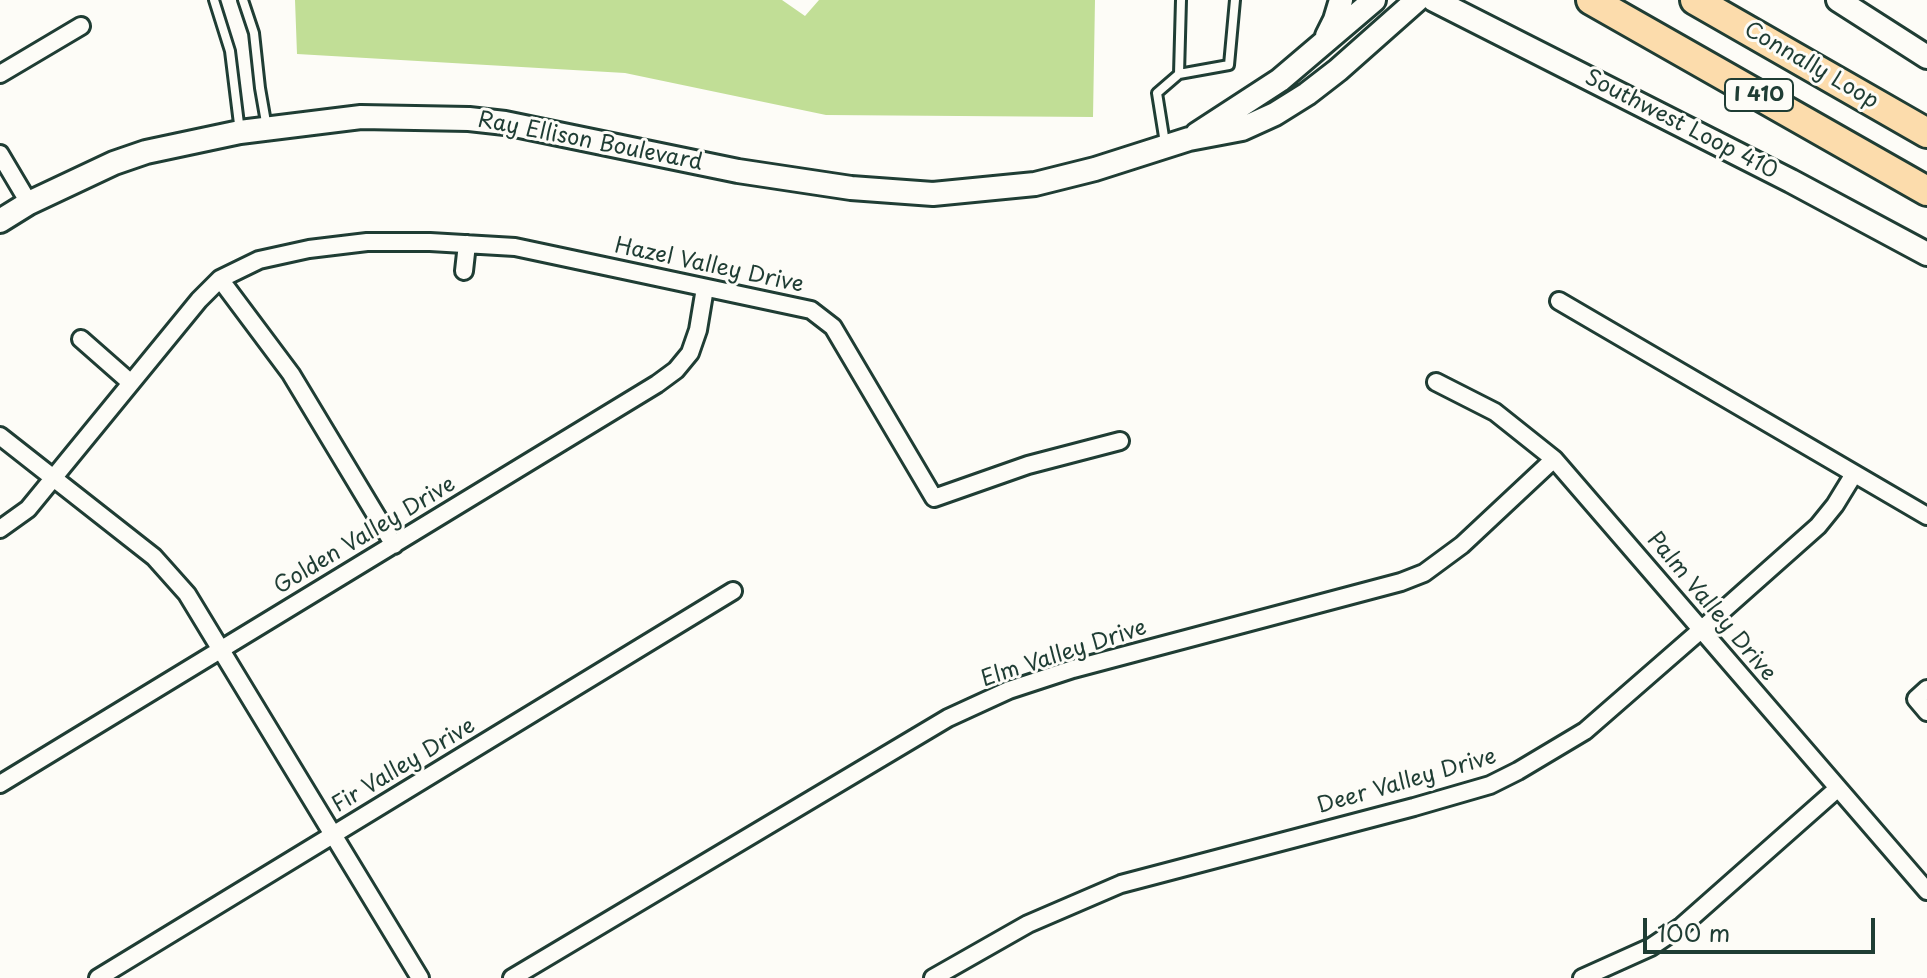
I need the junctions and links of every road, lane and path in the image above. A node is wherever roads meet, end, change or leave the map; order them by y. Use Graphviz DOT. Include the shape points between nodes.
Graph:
graph roads {
  1 [pos="214,0"];
  2 [pos="243,0"];
  3 [pos="1181,0"];
  4 [pos="1235,0"];
  5 [pos="1341,0"];
  6 [pos="1374,0"];
  7 [pos="1417,0"];
  8 [pos="1434,0"];
  9 [pos="1591,0"];
  10 [pos="1695,0"];
  11 [pos="1838,0"];
  12 [pos="81,26"];
  13 [pos="1322,46"];
  14 [pos="1927,57"];
  15 [pos="0,74"];
  16 [pos="1179,74"];
  17 [pos="267,128"];
  18 [pos="240,132"];
  19 [pos="1927,133"];
  20 [pos="1189,139"];
  21 [pos="1165,147"];
  22 [pos="0,154"];
  23 [pos="1927,191"];
  24 [pos="29,203"];
  25 [pos="0,221"];
  26 [pos="467,244"];
  27 [pos="1927,254"];
  28 [pos="464,271"];
  29 [pos="220,279"];
  30 [pos="705,288"];
  31 [pos="1559,301"];
  32 [pos="81,339"];
  33 [pos="1436,382"];
  34 [pos="131,383"];
  35 [pos="0,436"];
  36 [pos="1120,441"];
  37 [pos="1554,459"];
  38 [pos="1854,474"];
  39 [pos="53,479"];
  40 [pos="1927,516"];
  41 [pos="0,529"];
  42 [pos="394,545"];
  43 [pos="733,591"];
  44 [pos="1702,629"];
  45 [pos="221,649"];
  46 [pos="0,784"];
  47 [pos="1837,789"];
  48 [pos="334,835"];
  49 [pos="1927,891"];
  50 [pos="98,978"];
  51 [pos="420,978"];
  52 [pos="512,978"];
  53 [pos="933,978"];
  54 [pos="1582,978"];
  1 -- 18 [label="lane" via="230,51"];
  2 -- 17 [label="lane" via="254,33"];
  3 -- 16 [label="lane"];
  4 -- 16 [label="lane" via="1229,65"];
  5 -- 13 [label="main road"];
  6 -- 13 [label="main road, Ray Ellison Boulevard"];
  7 -- 20 [label="main road, Ray Ellison Boulevard" via="1307,94 1242,129"];
  8 -- 27 [label="main road, Southwest Loop 410"];
  9 -- 23 [label="highway, I 410"];
  10 -- 19 [label="highway, Connally Loop / I 410"];
  11 -- 14 [label="main road"];
  12 -- 15 [label="street"];
  13 -- 20 [label="main road, Ray Ellison Boulevard"];
  16 -- 21 [label="lane" via="1157,93"];
  17 -- 18 [label="main road, Ray Ellison Boulevard"];
  17 -- 21 [label="main road, Ray Ellison Boulevard" via="361,117 469,119 738,171 933,194 1035,184"];
  18 -- 24 [label="main road, Ray Ellison Boulevard" via="125,159"];
  20 -- 21 [label="main road, Ray Ellison Boulevard"];
  22 -- 24 [label="street"];
  24 -- 25 [label="main road, Ray Ellison Boulevard"];
  26 -- 28 [label="street"];
  26 -- 29 [label="street, Hazel Valley Drive" via="367,242 309,249 259,260"];
  26 -- 30 [label="street, Hazel Valley Drive" via="515,247"];
  29 -- 34 [label="street, Hazel Valley Drive"];
  29 -- 42 [label="street" via="291,374"];
  30 -- 36 [label="street, Hazel Valley Drive" via="811,310 833,327 934,498 1028,465"];
  30 -- 42 [label="street, Golden Valley Drive" via="690,353 676,370"];
  31 -- 38 [label="street"];
  32 -- 34 [label="street"];
  33 -- 37 [label="street, Palm Valley Drive" via="1495,412"];
  34 -- 39 [label="street, Hazel Valley Drive"];
  35 -- 39 [label="street"];
  37 -- 44 [label="street, Palm Valley Drive"];
  37 -- 52 [label="street, Elm Valley Drive" via="1462,545 1424,573 1009,690 905,742"];
  38 -- 40 [label="street"];
  38 -- 44 [label="street, Deer Valley Drive" via="1818,526"];
  39 -- 41 [label="street, Hazel Valley Drive" via="28,509"];
  39 -- 45 [label="street" via="173,575"];
  42 -- 45 [label="street, Golden Valley Drive"];
  43 -- 48 [label="street, Fir Valley Drive"];
  44 -- 47 [label="street, Palm Valley Drive"];
  44 -- 53 [label="street, Deer Valley Drive" via="1585,731 1490,785 1121,884 1028,924"];
  45 -- 46 [label="street, Golden Valley Drive"];
  45 -- 48 [label="street"];
  47 -- 49 [label="street, Palm Valley Drive"];
  47 -- 54 [label="street" via="1682,926 1651,947"];
  48 -- 50 [label="street, Fir Valley Drive"];
  48 -- 51 [label="street"];
}
